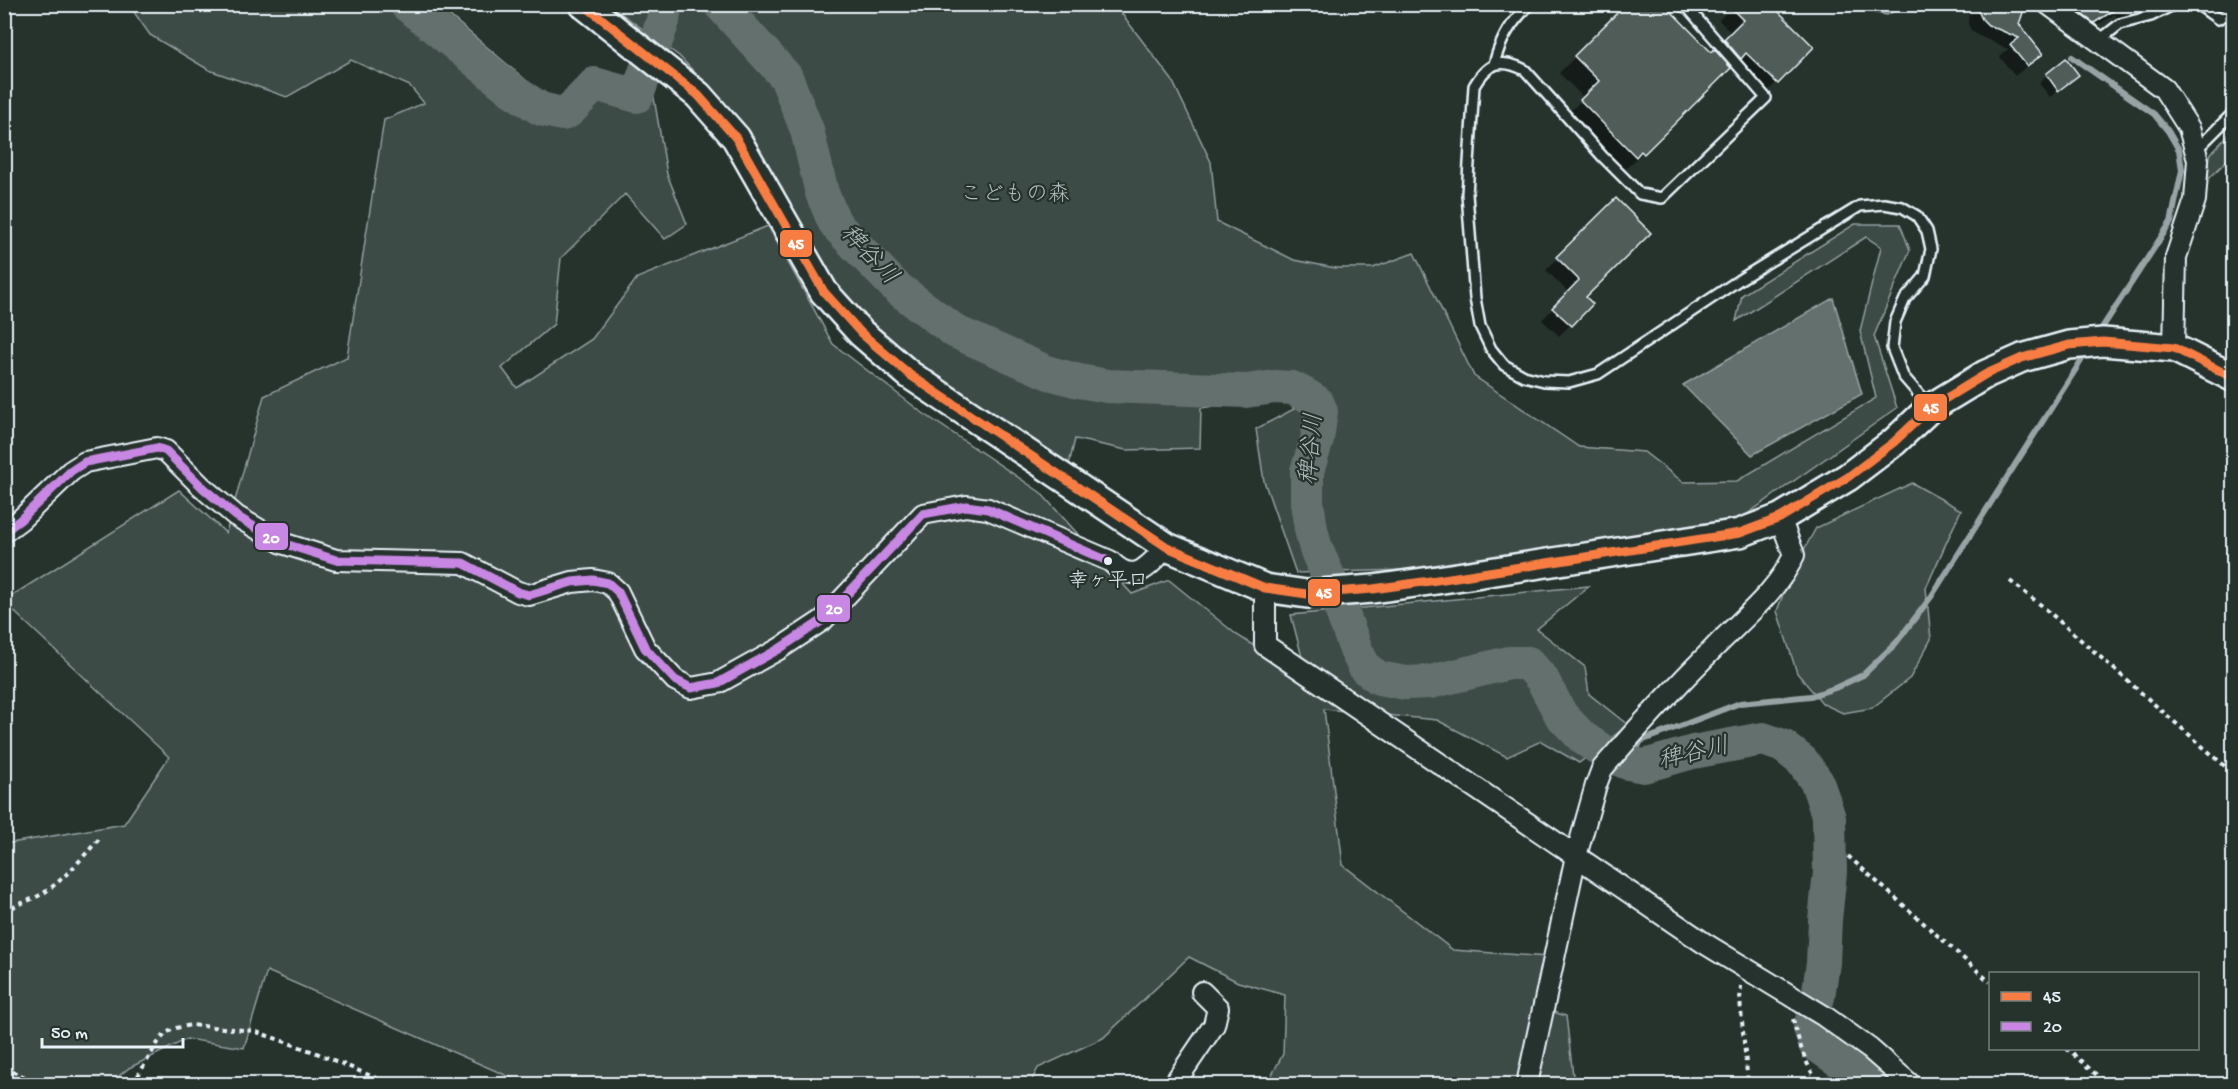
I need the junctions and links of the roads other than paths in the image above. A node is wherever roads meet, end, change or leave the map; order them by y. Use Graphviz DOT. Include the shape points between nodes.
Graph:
graph roads {
  1 [pos="583,4"];
  2 [pos="1530,4"];
  3 [pos="1677,4"];
  4 [pos="2048,4"];
  5 [pos="2175,4"];
  6 [pos="2197,4"];
  7 [pos="1693,6"];
  8 [pos="2234,8"];
  9 [pos="2097,42"];
  10 [pos="1494,64"];
  11 [pos="2234,112"];
  12 [pos="2195,151"];
  13 [pos="2174,348"];
  14 [pos="2234,378"];
  15 [pos="1930,408"];
  16 [pos="1780,518"];
  17 [pos="4,532"];
  18 [pos="1167,547"];
  19 [pos="1265,588"];
  20 [pos="1576,856"];
  21 [pos="1202,992"];
  22 [pos="1174,1084"];
  23 [pos="1527,1084"];
  24 [pos="1910,1084"];
  1 -- 18 [label="main road" via="698,95 736,138 824,292 861,333 910,375"];
  2 -- 10 [label="lane" via="1513,21 1499,45"];
  3 -- 7 [label="lane"];
  4 -- 9 [label="street"];
  5 -- 9 [label="lane" via="2151,16 2120,24"];
  6 -- 8 [label="lane" via="2218,18"];
  7 -- 10 [label="lane" via="1766,98 1662,198 1640,194 1525,70 1508,62"];
  9 -- 12 [label="street" via="2164,90 2189,128"];
  10 -- 15 [label="lane" via="1474,86 1467,194 1480,326 1504,365 1544,381 1569,382 1598,374 1739,280 1860,206 1884,204 1902,207 1917,216 1927,231 1931,249 1925,276 1905,299 1895,322 1892,348 1903,376"];
  11 -- 12 [label="lane"];
  12 -- 13 [label="street" via="2195,200 2175,257"];
  13 -- 14 [label="main road"];
  13 -- 15 [label="main road" via="2070,345 2022,358 1986,374"];
  15 -- 16 [label="main road" via="1848,477"];
  16 -- 19 [label="main road" via="1719,536 1437,580 1307,594"];
  16 -- 20 [label="street" via="1794,555 1789,567 1602,769"];
  17 -- 18 [label="street" via="85,462 157,448 166,451 236,516 282,543 336,560 463,563 529,596 572,582 593,580 608,584 618,592 645,648 675,680 691,688 718,683 823,621 923,514 966,506 988,509 1110,561 1128,574 1142,571"];
  18 -- 19 [label="main road"];
  19 -- 20 [label="street" via="1265,645"];
  20 -- 23 [label="street"];
  20 -- 24 [label="street" via="1704,943 1824,1017 1870,1049"];
  21 -- 22 [label="street" via="1218,1008 1214,1025"];
}
